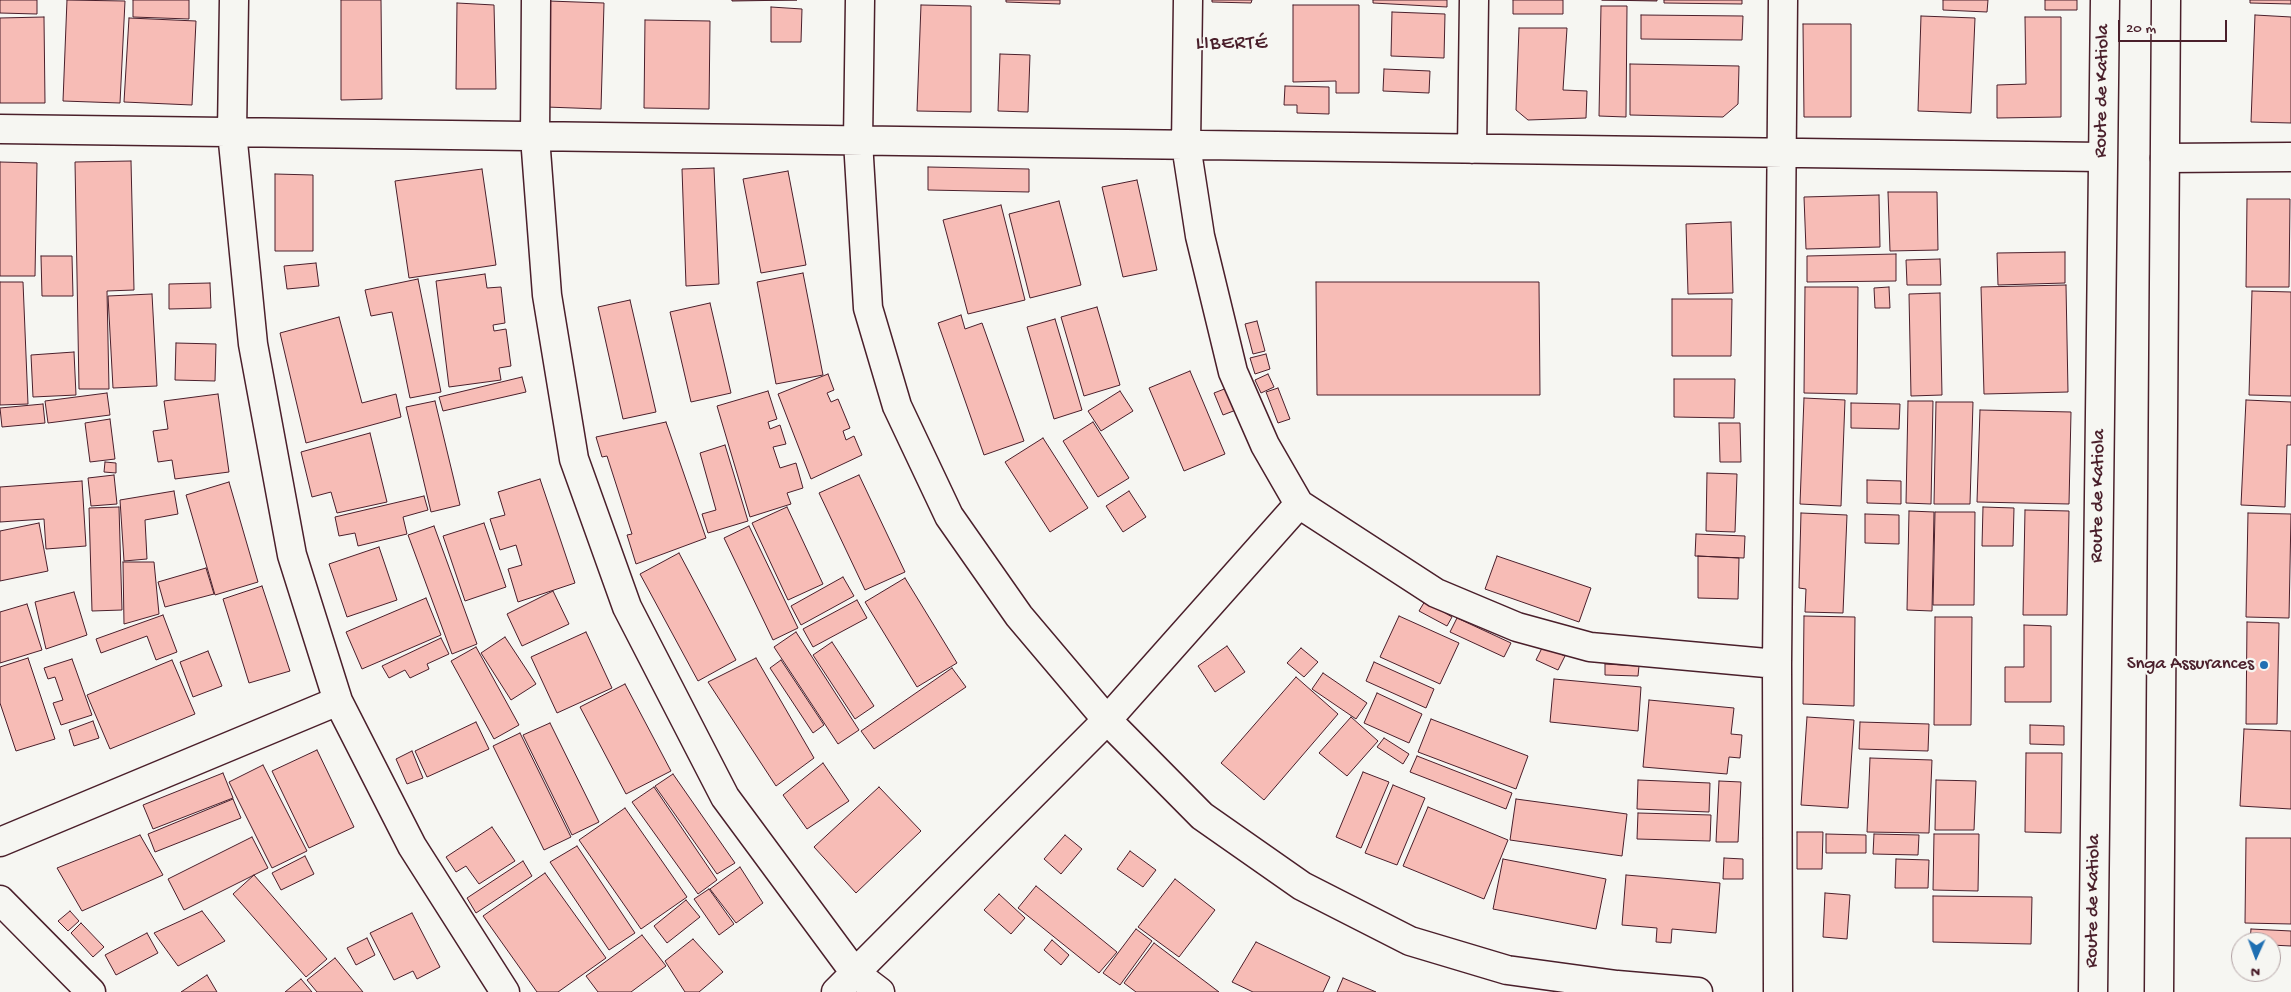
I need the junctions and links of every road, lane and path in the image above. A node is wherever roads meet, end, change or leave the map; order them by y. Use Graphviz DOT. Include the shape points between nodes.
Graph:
graph roads {
  1 [pos="234,0"];
  2 [pos="536,0"];
  3 [pos="860,0"];
  4 [pos="1188,0"];
  5 [pos="1474,0"];
  6 [pos="1783,0"];
  7 [pos="2105,0"];
  8 [pos="2166,0"];
  9 [pos="0,129"];
  10 [pos="232,132"];
  11 [pos="535,136"];
  12 [pos="858,141"];
  13 [pos="1186,145"];
  14 [pos="1472,149"];
  15 [pos="1782,153"];
  16 [pos="2291,156"];
  17 [pos="2102,158"];
  18 [pos="2165,158"];
  19 [pos="1299,504"];
  20 [pos="1777,664"];
  21 [pos="338,701"];
  22 [pos="1107,720"];
  23 [pos="0,842"];
  24 [pos="0,900"];
  25 [pos="855,973"];
  26 [pos="91,992"];
  27 [pos="505,992"];
  28 [pos="836,992"];
  29 [pos="880,992"];
  30 [pos="1698,992"];
  31 [pos="1778,992"];
  32 [pos="2093,992"];
  33 [pos="2159,992"];
  1 -- 10 [label="main road"];
  2 -- 11 [label="main road"];
  3 -- 12 [label="main road"];
  4 -- 13 [label="main road"];
  5 -- 14 [label="main road"];
  6 -- 15 [label="main road"];
  7 -- 17 [label="main road, Route de Katiola"];
  8 -- 18 [label="main road"];
  9 -- 10 [label="main road"];
  10 -- 11 [label="main road"];
  10 -- 21 [label="main road" via="253,344 292,555"];
  11 -- 12 [label="main road"];
  11 -- 25 [label="main road" via="547,295 574,459 627,607 725,797"];
  12 -- 13 [label="main road"];
  12 -- 22 [label="main road" via="868,308 897,406 949,516 1019,616"];
  13 -- 14 [label="main road"];
  13 -- 19 [label="main road" via="1200,236 1233,372 1265,445"];
  14 -- 15 [label="main road"];
  15 -- 17 [label="main road"];
  15 -- 20 [label="main road"];
  16 -- 18 [label="main road"];
  17 -- 32 [label="main road, Route de Katiola"];
  18 -- 33 [label="main road"];
  19 -- 20 [label="main road" via="1436,593 1517,628 1590,647"];
  19 -- 22 [label="main road"];
  20 -- 31 [label="main road"];
  21 -- 23 [label="main road"];
  21 -- 27 [label="main road" via="412,846"];
  22 -- 25 [label="main road"];
  22 -- 30 [label="main road" via="1202,816 1302,886 1410,941 1507,970"];
  24 -- 26 [label="main road"];
  25 -- 28 [label="main road"];
  25 -- 29 [label="main road"];
}
